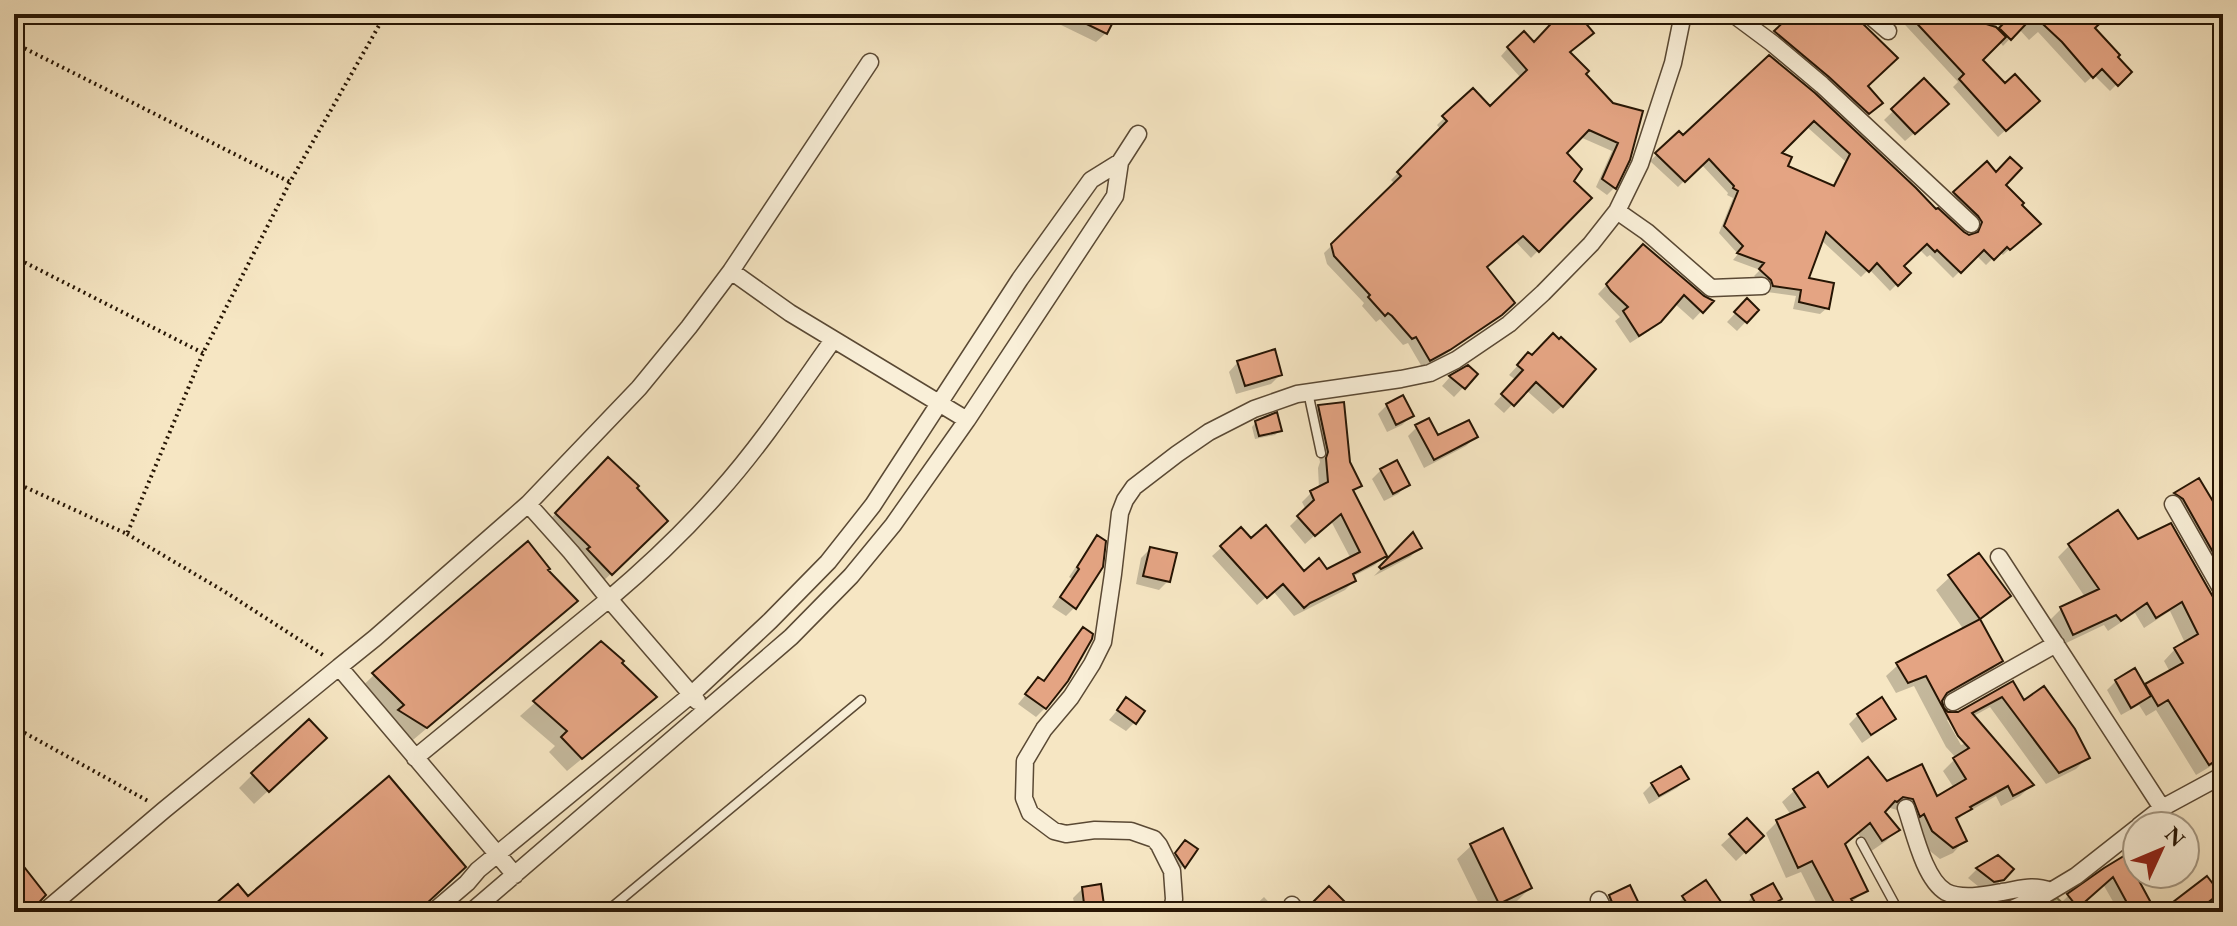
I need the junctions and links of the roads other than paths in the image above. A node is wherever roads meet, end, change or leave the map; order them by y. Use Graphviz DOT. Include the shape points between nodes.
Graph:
graph roads {
  1 [pos="1683,14"];
  2 [pos="1733,14"];
  3 [pos="1868,14"];
  4 [pos="1888,31"];
  5 [pos="870,62"];
  6 [pos="1138,134"];
  7 [pos="1120,162"];
  8 [pos="1617,211"];
  9 [pos="1971,224"];
  10 [pos="731,271"];
  11 [pos="1762,286"];
  12 [pos="833,340"];
  13 [pos="1308,392"];
  14 [pos="941,404"];
  15 [pos="967,420"];
  16 [pos="1321,453"];
  17 [pos="528,504"];
  18 [pos="2173,504"];
  19 [pos="1999,557"];
  20 [pos="828,562"];
  21 [pos="851,576"];
  22 [pos="2223,592"];
  23 [pos="609,599"];
  24 [pos="2056,644"];
  25 [pos="339,667"];
  26 [pos="692,694"];
  27 [pos="861,700"];
  28 [pos="1953,702"];
  29 [pos="706,710"];
  30 [pos="415,758"];
  31 [pos="2223,775"];
  32 [pos="1906,808"];
  33 [pos="2162,808"];
  34 [pos="2159,810"];
  35 [pos="2121,840"];
  36 [pos="1861,842"];
  37 [pos="498,854"];
  38 [pos="515,875"];
  39 [pos="2051,891"];
  40 [pos="44,912"];
  41 [pos="433,912"];
  42 [pos="471,912"];
  43 [pos="606,912"];
  44 [pos="1172,912"];
  45 [pos="1899,912"];
  46 [pos="2005,912"];
  1 -- 8 [label="street" via="1640,164"];
  2 -- 9 [label="street" via="1822,85"];
  3 -- 4 [label="street"];
  5 -- 10 [label="street"];
  6 -- 7 [label="street"];
  7 -- 14 [label="street" via="1091,180"];
  7 -- 15 [label="street" via="1115,196"];
  8 -- 11 [label="street" via="1711,288"];
  8 -- 13 [label="street" via="1543,293 1456,360 1430,373"];
  10 -- 12 [label="street"];
  10 -- 17 [label="street" via="639,388"];
  12 -- 14 [label="street"];
  12 -- 23 [label="street" via="719,492"];
  13 -- 16 [label="lane"];
  13 -- 44 [label="street" via="1254,409 1209,432 1134,487 1120,513 1103,642 1025,761 1030,813 1054,831 1131,831 1154,839 1172,871"];
  14 -- 15 [label="street"];
  14 -- 20 [label="street"];
  15 -- 21 [label="street"];
  17 -- 23 [label="street"];
  17 -- 25 [label="street"];
  18 -- 22 [label="street"];
  19 -- 24 [label="street"];
  20 -- 21 [label="street"];
  20 -- 26 [label="street"];
  21 -- 29 [label="street" via="791,637"];
  23 -- 26 [label="street"];
  23 -- 30 [label="street"];
  24 -- 28 [label="street"];
  24 -- 33 [label="street"];
  25 -- 30 [label="street"];
  25 -- 40 [label="street"];
  26 -- 29 [label="street"];
  26 -- 37 [label="street"];
  27 -- 43 [label="lane"];
  29 -- 38 [label="street"];
  30 -- 37 [label="street"];
  31 -- 33 [label="street"];
  32 -- 39 [label="street" via="1924,861 1946,892 1985,896 2030,886"];
  33 -- 34 [label="street"];
  35 -- 39 [label="street"];
  36 -- 45 [label="lane"];
  37 -- 38 [label="street"];
  37 -- 41 [label="street"];
  38 -- 42 [label="street"];
  39 -- 46 [label="street"];
}
